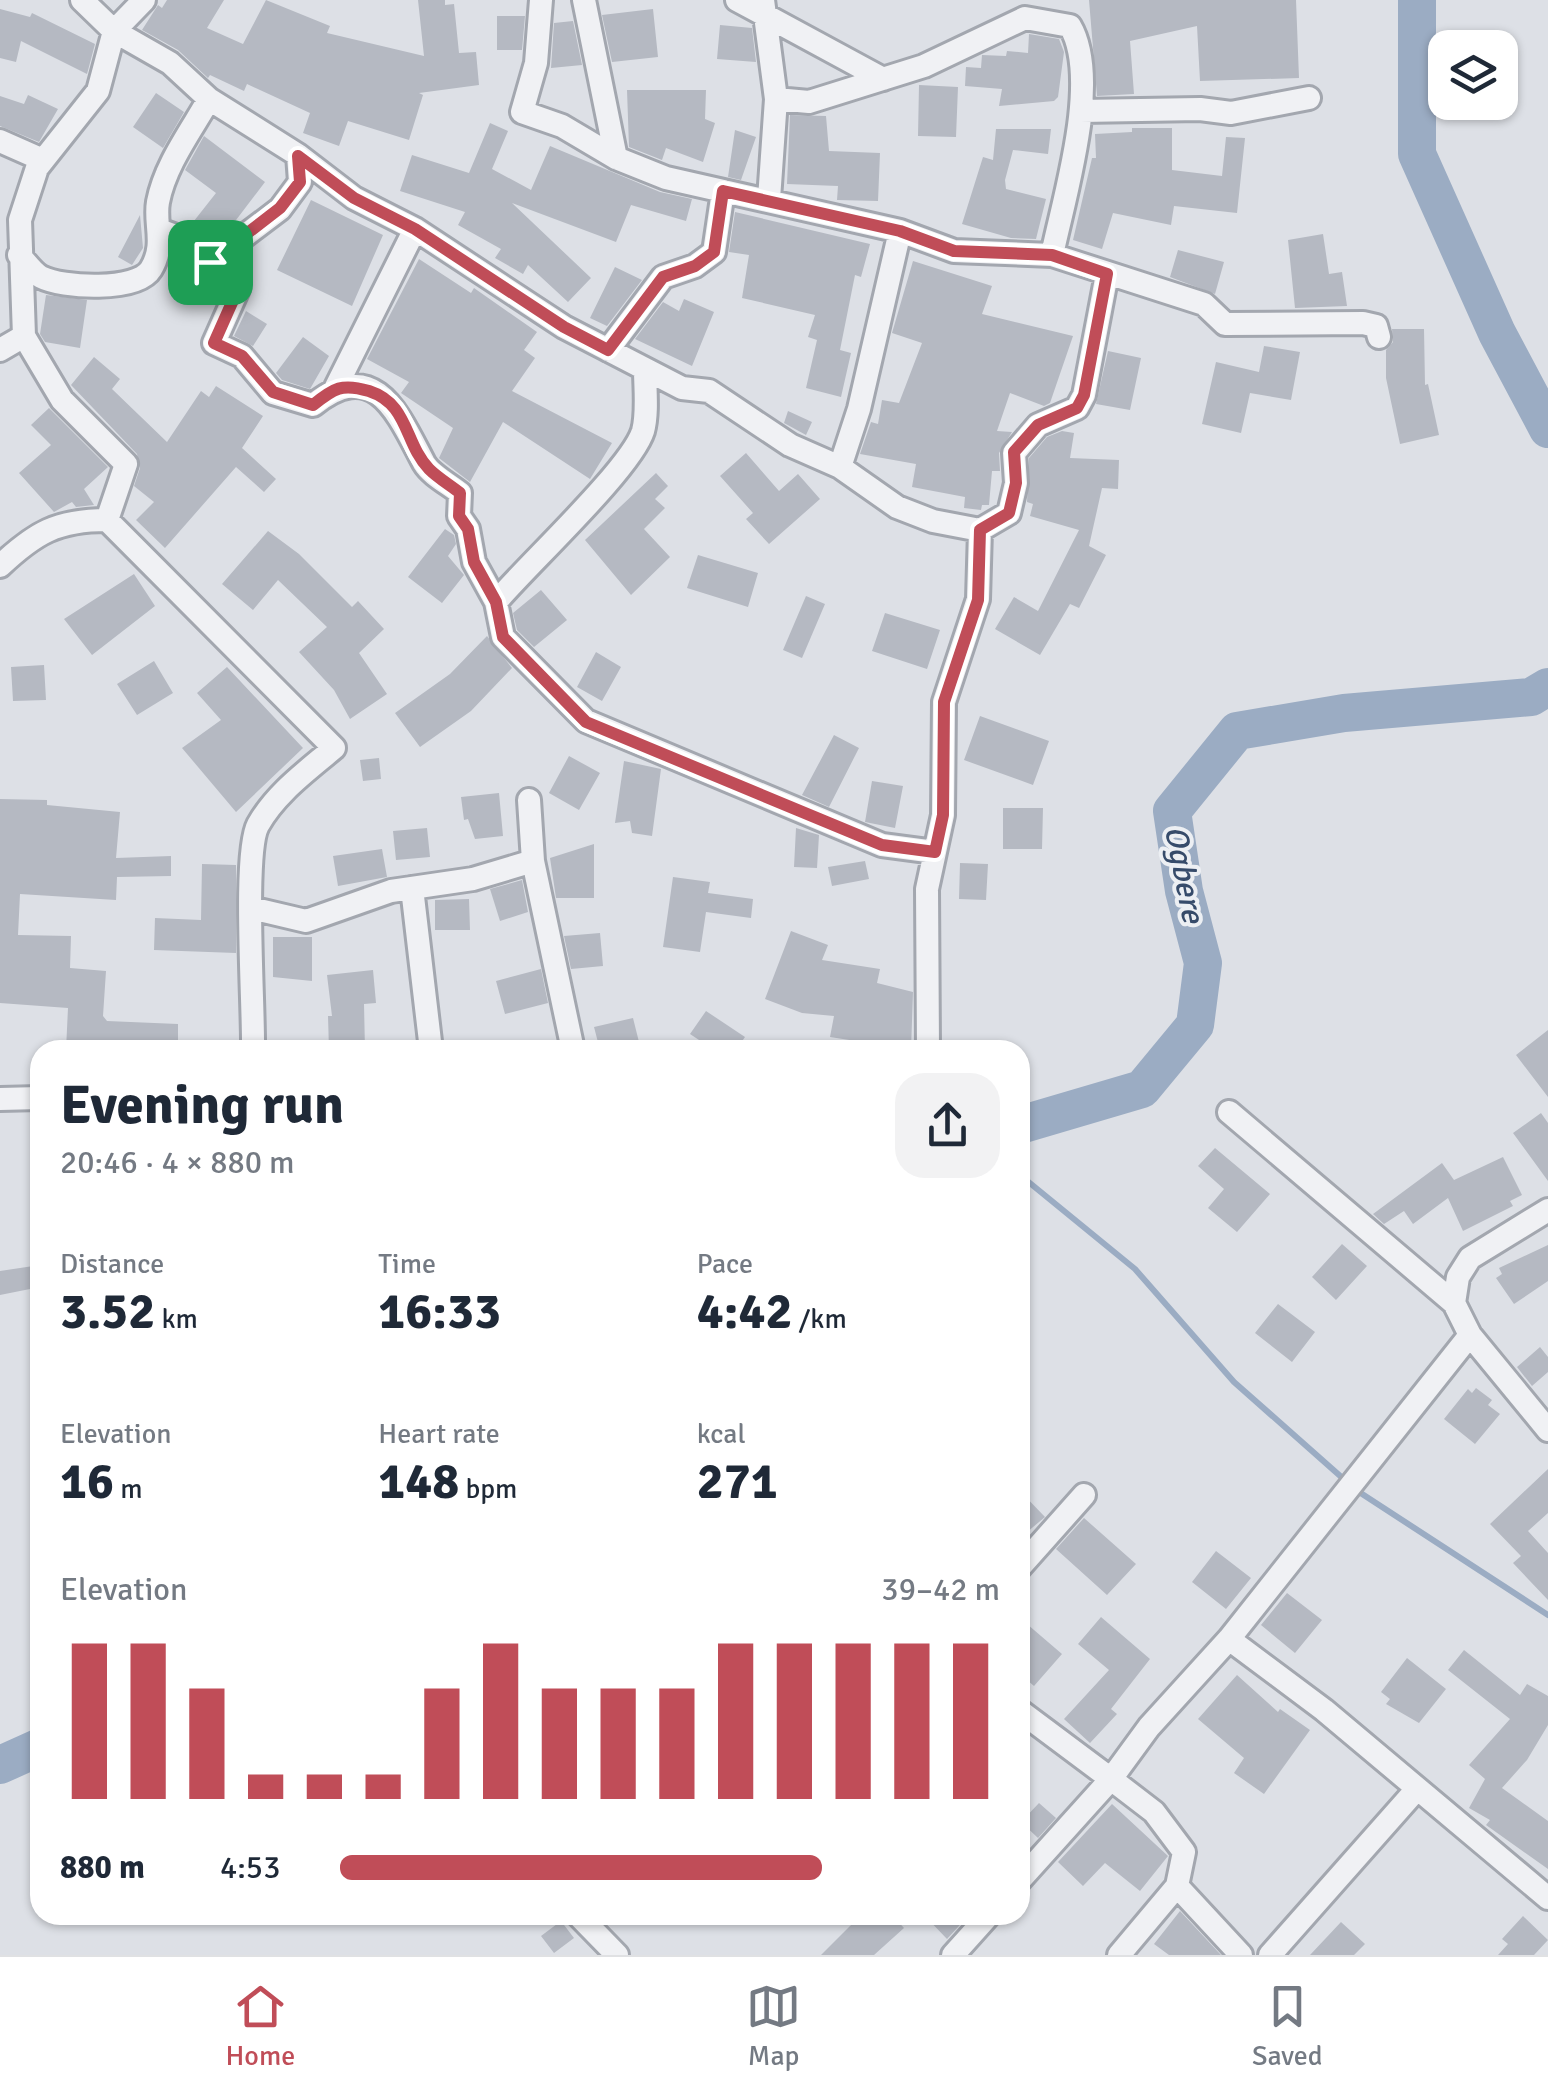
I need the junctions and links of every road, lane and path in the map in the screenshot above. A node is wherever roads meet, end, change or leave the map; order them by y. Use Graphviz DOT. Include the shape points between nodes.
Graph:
graph roads {
  1 [pos="82,0"];
  2 [pos="144,0"];
  3 [pos="541,0"];
  4 [pos="584,0"];
  5 [pos="736,0"];
  6 [pos="763,6"];
  7 [pos="114,31"];
  8 [pos="883,79"];
  9 [pos="1309,98"];
  10 [pos="209,99"];
  11 [pos="776,100"];
  12 [pos="1081,111"];
  13 [pos="0,141"];
  14 [pos="298,156"];
  15 [pos="616,158"];
  16 [pos="44,160"];
  17 [pos="723,191"];
  18 [pos="769,199"];
  19 [pos="10,219"];
  20 [pos="415,229"];
  21 [pos="900,231"];
  22 [pos="162,232"];
  23 [pos="19,255"];
  24 [pos="1052,255"];
  25 [pos="210,262"];
  26 [pos="1107,274"];
  27 [pos="24,336"];
  28 [pos="1379,337"];
  29 [pos="0,350"];
  30 [pos="608,350"];
  31 [pos="645,369"];
  32 [pos="336,386"];
  33 [pos="840,467"];
  34 [pos="107,520"];
  35 [pos="980,530"];
  36 [pos="0,566"];
  37 [pos="496,602"];
  38 [pos="529,800"];
  39 [pos="935,852"];
  40 [pos="533,861"];
  41 [pos="412,888"];
  42 [pos="252,908"];
  43 [pos="254,1040"];
  44 [pos="429,1040"];
  45 [pos="571,1040"];
  46 [pos="928,1040"];
  47 [pos="30,1098"];
  48 [pos="0,1099"];
  49 [pos="1228,1112"];
  50 [pos="1547,1216"];
  51 [pos="1454,1303"];
  52 [pos="1470,1334"];
  53 [pos="1544,1416"];
  54 [pos="1084,1495"];
  55 [pos="1030,1556"];
  56 [pos="1229,1639"];
  57 [pos="1030,1718"];
  58 [pos="1112,1779"];
  59 [pos="1416,1790"];
  60 [pos="1030,1869"];
  61 [pos="1176,1886"];
  62 [pos="1548,1898"];
  63 [pos="588,1925"];
  64 [pos="980,1925"];
  65 [pos="617,1955"];
  66 [pos="953,1955"];
  67 [pos="1119,1955"];
  68 [pos="1241,1955"];
  69 [pos="1270,1955"];
  1 -- 7 [label="street"];
  2 -- 7 [label="street"];
  3 -- 15 [label="street" via="536,63 522,112 562,126"];
  4 -- 15 [label="street"];
  5 -- 6 [label="street"];
  6 -- 8 [label="street"];
  6 -- 11 [label="street"];
  7 -- 10 [label="street" via="170,63"];
  7 -- 16 [label="street" via="98,91"];
  8 -- 11 [label="street" via="810,102"];
  8 -- 12 [label="street" via="1024,18 1051,20 1070,26 1078,40"];
  9 -- 12 [label="street" via="1231,113"];
  10 -- 14 [label="street"];
  10 -- 22 [label="street" via="170,166 157,205"];
  11 -- 18 [label="street"];
  12 -- 24 [label="street"];
  13 -- 16 [label="street"];
  14 -- 20 [label="street" via="354,198"];
  14 -- 25 [label="street" via="300,182 280,208"];
  15 -- 17 [label="street"];
  16 -- 19 [label="street"];
  17 -- 18 [label="street"];
  17 -- 30 [label="street" via="714,252 663,277"];
  18 -- 21 [label="street"];
  19 -- 23 [label="street"];
  20 -- 30 [label="street"];
  20 -- 32 [label="street"];
  21 -- 24 [label="street" via="954,251"];
  21 -- 33 [label="street"];
  22 -- 23 [label="street" via="150,270 122,284 40,277"];
  22 -- 25 [label="street"];
  23 -- 27 [label="street"];
  24 -- 26 [label="street"];
  25 -- 32 [label="street" via="238,289 214,343 242,356 273,392 313,405"];
  26 -- 28 [label="street" via="1204,304 1225,324 1363,324 1376,326"];
  26 -- 35 [label="street" via="1084,395 1077,408 1038,425 1014,452 1009,513"];
  27 -- 29 [label="street"];
  27 -- 34 [label="street" via="62,400 126,464"];
  30 -- 31 [label="street"];
  31 -- 33 [label="street" via="682,388 710,391 790,446"];
  31 -- 37 [label="street" via="643,432 612,477"];
  32 -- 37 [label="street" via="386,397 426,466 460,493 459,516 474,562"];
  33 -- 35 [label="street" via="898,507"];
  34 -- 36 [label="street" via="34,534"];
  34 -- 42 [label="street" via="334,748 280,794 256,828"];
  35 -- 39 [label="street" via="978,600 944,702 943,815"];
  37 -- 39 [label="street" via="503,637 586,722 882,845"];
  38 -- 40 [label="street"];
  39 -- 46 [label="street" via="927,889"];
  40 -- 41 [label="street"];
  40 -- 45 [label="street"];
  41 -- 42 [label="street" via="306,921"];
  41 -- 44 [label="street"];
  42 -- 43 [label="street"];
  47 -- 48 [label="street"];
  49 -- 51 [label="street"];
  50 -- 51 [label="street" via="1470,1258"];
  51 -- 52 [label="street"];
  52 -- 53 [label="street"];
  52 -- 56 [label="street"];
  54 -- 55 [label="street"];
  56 -- 58 [label="street"];
  56 -- 59 [label="street"];
  57 -- 58 [label="street"];
  58 -- 60 [label="street"];
  58 -- 61 [label="street" via="1154,1812 1184,1852"];
  59 -- 62 [label="street"];
  59 -- 69 [label="street"];
  61 -- 67 [label="street"];
  61 -- 68 [label="street"];
  63 -- 65 [label="street"];
  64 -- 66 [label="street"];
}
